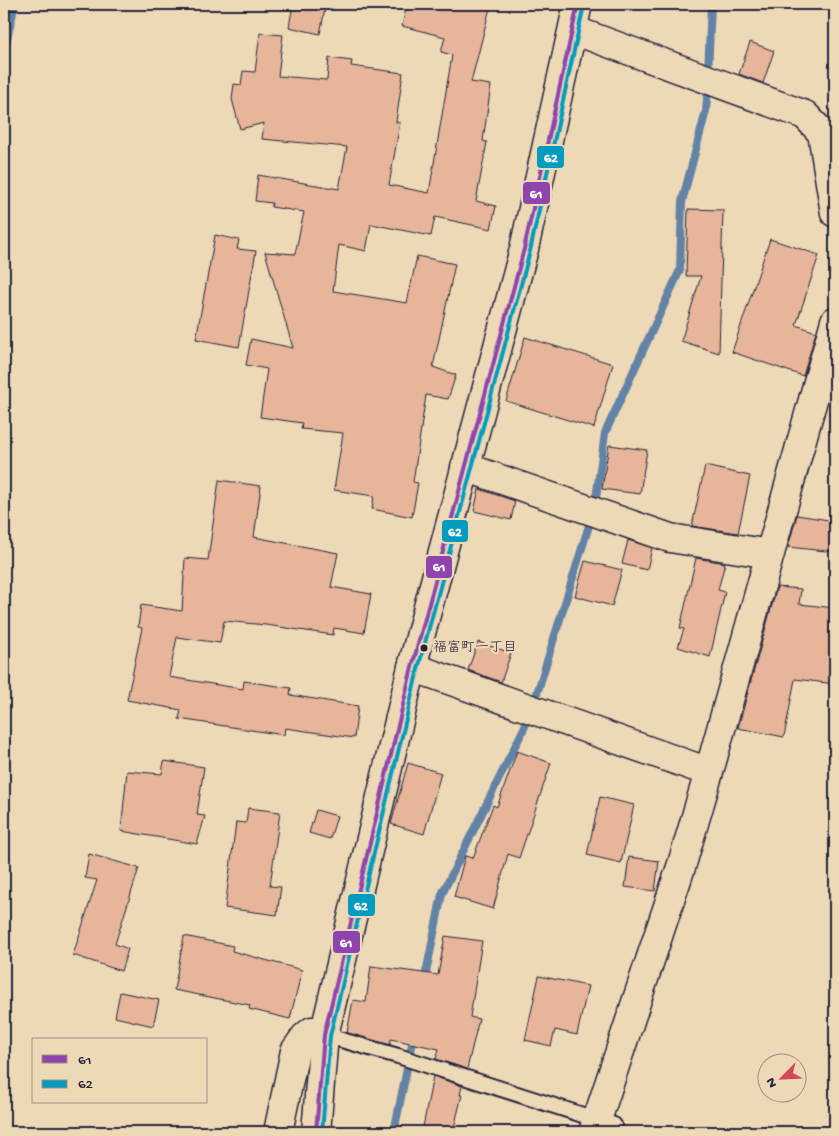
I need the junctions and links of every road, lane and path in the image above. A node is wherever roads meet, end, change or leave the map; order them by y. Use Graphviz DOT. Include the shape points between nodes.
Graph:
graph roads {
  1 [pos="578,4"];
  2 [pos="573,30"];
  3 [pos="835,213"];
  4 [pos="835,321"];
  5 [pos="465,468"];
  6 [pos="770,554"];
  7 [pos="412,667"];
  8 [pos="709,772"];
  9 [pos="324,1035"];
  10 [pos="601,1125"];
  11 [pos="278,1132"];
  12 [pos="316,1132"];
  1 -- 2 [label="street"];
  2 -- 3 [label="street" via="805,114 822,133"];
  2 -- 5 [label="street" via="524,250"];
  4 -- 6 [label="street"];
  5 -- 6 [label="street" via="670,538"];
  5 -- 7 [label="street"];
  6 -- 8 [label="street"];
  7 -- 8 [label="street"];
  7 -- 9 [label="street"];
  8 -- 10 [label="street"];
  9 -- 10 [label="lane"];
  9 -- 11 [label="street" via="312,1031 295,1051"];
  9 -- 12 [label="street"];
}
